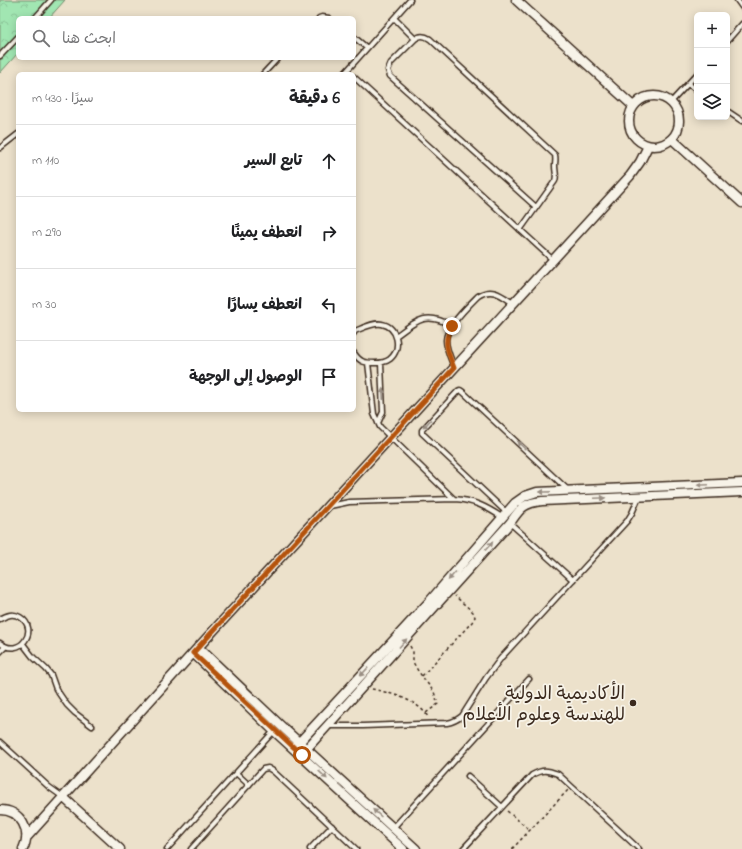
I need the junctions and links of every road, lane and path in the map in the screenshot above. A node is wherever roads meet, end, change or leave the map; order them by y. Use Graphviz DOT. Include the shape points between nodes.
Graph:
graph roads {
  1 [pos="51,0"];
  2 [pos="410,0"];
  3 [pos="516,0"];
  4 [pos="737,0"];
  5 [pos="742,7"];
  6 [pos="37,16"];
  7 [pos="394,18"];
  8 [pos="742,24"];
  9 [pos="730,38"];
  10 [pos="16,39"];
  11 [pos="356,39"];
  12 [pos="415,39"];
  13 [pos="367,48"];
  14 [pos="0,56"];
  15 [pos="276,60"];
  16 [pos="265,72"];
  17 [pos="346,72"];
  18 [pos="694,77"];
  19 [pos="356,79"];
  20 [pos="688,84"];
  21 [pos="694,88"];
  22 [pos="671,102"];
  23 [pos="633,106"];
  24 [pos="730,113"];
  25 [pos="742,122"];
  26 [pos="16,136"];
  27 [pos="672,139"];
  28 [pos="648,146"];
  29 [pos="0,148"];
  30 [pos="742,203"];
  31 [pos="536,207"];
  32 [pos="520,230"];
  33 [pos="553,260"];
  34 [pos="514,303"];
  35 [pos="452,326"];
  36 [pos="356,331"];
  37 [pos="396,336"];
  38 [pos="356,355"];
  39 [pos="368,363"];
  40 [pos="381,363"];
  41 [pos="454,368"];
  42 [pos="378,423"];
  43 [pos="390,438"];
  44 [pos="742,483"];
  45 [pos="686,485"];
  46 [pos="636,488"];
  47 [pos="570,491"];
  48 [pos="742,492"];
  49 [pos="692,494"];
  50 [pos="639,496"];
  51 [pos="454,499"];
  52 [pos="328,506"];
  53 [pos="505,515"];
  54 [pos="510,523"];
  55 [pos="573,580"];
  56 [pos="449,591"];
  57 [pos="0,619"];
  58 [pos="405,640"];
  59 [pos="0,643"];
  60 [pos="23,644"];
  61 [pos="5,647"];
  62 [pos="196,650"];
  63 [pos="0,652"];
  64 [pos="422,676"];
  65 [pos="529,679"];
  66 [pos="363,687"];
  67 [pos="426,713"];
  68 [pos="321,719"];
  69 [pos="432,724"];
  70 [pos="92,726"];
  71 [pos="329,726"];
  72 [pos="277,728"];
  73 [pos="0,742"];
  74 [pos="297,746"];
  75 [pos="304,752"];
  76 [pos="236,773"];
  77 [pos="468,776"];
  78 [pos="249,785"];
  79 [pos="572,786"];
  80 [pos="63,797"];
  81 [pos="502,807"];
  82 [pos="0,810"];
  83 [pos="332,826"];
  84 [pos="530,830"];
  85 [pos="390,831"];
  86 [pos="27,837"];
  87 [pos="23,849"];
  88 [pos="120,849"];
  89 [pos="167,849"];
  90 [pos="191,849"];
  91 [pos="310,849"];
  92 [pos="356,849"];
  93 [pos="403,849"];
  94 [pos="416,849"];
  95 [pos="463,849"];
  96 [pos="512,849"];
  97 [pos="639,849"];
  1 -- 6 [label="lane"];
  2 -- 7 [label="lane"];
  3 -- 23 [label="street"];
  4 -- 5 [label="lane"];
  7 -- 12 [label="lane"];
  7 -- 13 [label="lane"];
  8 -- 9 [label="lane"];
  10 -- 14 [label="lane"];
  11 -- 13 [label="lane"];
  12 -- 31 [label="lane" via="391,64 388,70 390,76"];
  12 -- 31 [label="lane" via="422,36 430,39 554,156 555,181"];
  13 -- 17 [label="lane"];
  15 -- 16 [label="lane"];
  18 -- 20 [label="lane"];
  19 -- 32 [label="lane"];
  20 -- 21 [label="lane"];
  20 -- 22 [label="lane"];
  22 -- 23 [label="street" via="656,95 640,99"];
  22 -- 27 [label="street" via="679,116 677,133"];
  23 -- 28 [label="street" via="629,112 629,129 634,137"];
  24 -- 25 [label="lane"];
  26 -- 29 [label="lane"];
  27 -- 28 [label="street" via="665,144"];
  27 -- 30 [label="street"];
  28 -- 33 [label="street" via="630,176"];
  31 -- 32 [label="lane"];
  32 -- 33 [label="lane"];
  33 -- 34 [label="street"];
  34 -- 35 [label="lane" via="495,292 483,293"];
  34 -- 41 [label="street"];
  35 -- 37 [label="lane" via="439,319 426,318 415,321"];
  35 -- 41 [label="lane" via="447,333 446,342"];
  36 -- 37 [label="lane" via="373,324 382,324 391,328"];
  37 -- 40 [label="lane" via="395,351 390,359"];
  38 -- 39 [label="lane" via="362,362"];
  39 -- 40 [label="lane"];
  39 -- 42 [label="lane" via="374,414"];
  42 -- 40 [label="lane, one-way" via="383,412"];
  41 -- 43 [label="street"];
  42 -- 43 [label="lane"];
  43 -- 51 [label="lane"];
  43 -- 52 [label="street"];
  44 -- 45 [label="street, one-way"];
  45 -- 46 [label="street"];
  45 -- 49 [label="street"];
  46 -- 47 [label="street"];
  46 -- 50 [label="street"];
  47 -- 53 [label="street, one-way" via="531,493 520,499"];
  47 -- 53 [label="lane, one-way" via="460,390 422,433"];
  48 -- 49 [label="street"];
  49 -- 50 [label="street"];
  54 -- 50 [label="street, one-way" via="521,508 536,501"];
  50 -- 55 [label="lane" via="627,521"];
  51 -- 52 [label="lane" via="349,502"];
  51 -- 53 [label="lane" via="475,502"];
  52 -- 62 [label="street"];
  53 -- 54 [label="street"];
  53 -- 68 [label="street, one-way"];
  54 -- 55 [label="lane"];
  56 -- 54 [label="street, one-way"];
  55 -- 69 [label="lane" via="493,668 462,716 452,722"];
  56 -- 58 [label="street"];
  56 -- 64 [label="path" via="473,612 474,617"];
  57 -- 60 [label="lane" via="12,614 24,619 29,631"];
  58 -- 64 [label="path" via="413,652 413,662"];
  66 -- 58 [label="street, one-way"];
  59 -- 61 [label="lane"];
  60 -- 61 [label="lane" via="12,648"];
  60 -- 70 [label="lane" via="51,675 67,705"];
  61 -- 63 [label="lane"];
  62 -- 72 [label="street"];
  62 -- 80 [label="street"];
  64 -- 67 [label="path" via="434,692 438,704"];
  65 -- 85 [label="lane"];
  66 -- 67 [label="path" via="391,693 410,701"];
  66 -- 71 [label="street"];
  67 -- 69 [label="path"];
  68 -- 71 [label="street"];
  68 -- 74 [label="street"];
  69 -- 71 [label="lane"];
  71 -- 75 [label="street"];
  72 -- 74 [label="street"];
  72 -- 76 [label="lane"];
  73 -- 80 [label="lane" via="48,787"];
  74 -- 75 [label="street"];
  75 -- 85 [label="street"];
  76 -- 78 [label="lane"];
  76 -- 89 [label="lane"];
  77 -- 81 [label="lane"];
  78 -- 83 [label="lane" via="263,769 271,769"];
  78 -- 90 [label="lane"];
  79 -- 81 [label="lane" via="558,774 549,770 540,771 532,775"];
  79 -- 84 [label="path"];
  79 -- 97 [label="lane"];
  80 -- 86 [label="street"];
  80 -- 88 [label="street"];
  81 -- 84 [label="path"];
  81 -- 95 [label="lane"];
  82 -- 86 [label="street" via="18,816 23,822"];
  83 -- 91 [label="lane"];
  83 -- 92 [label="lane"];
  84 -- 96 [label="path"];
  85 -- 93 [label="street"];
  85 -- 94 [label="street"];
  86 -- 87 [label="street"];
}
